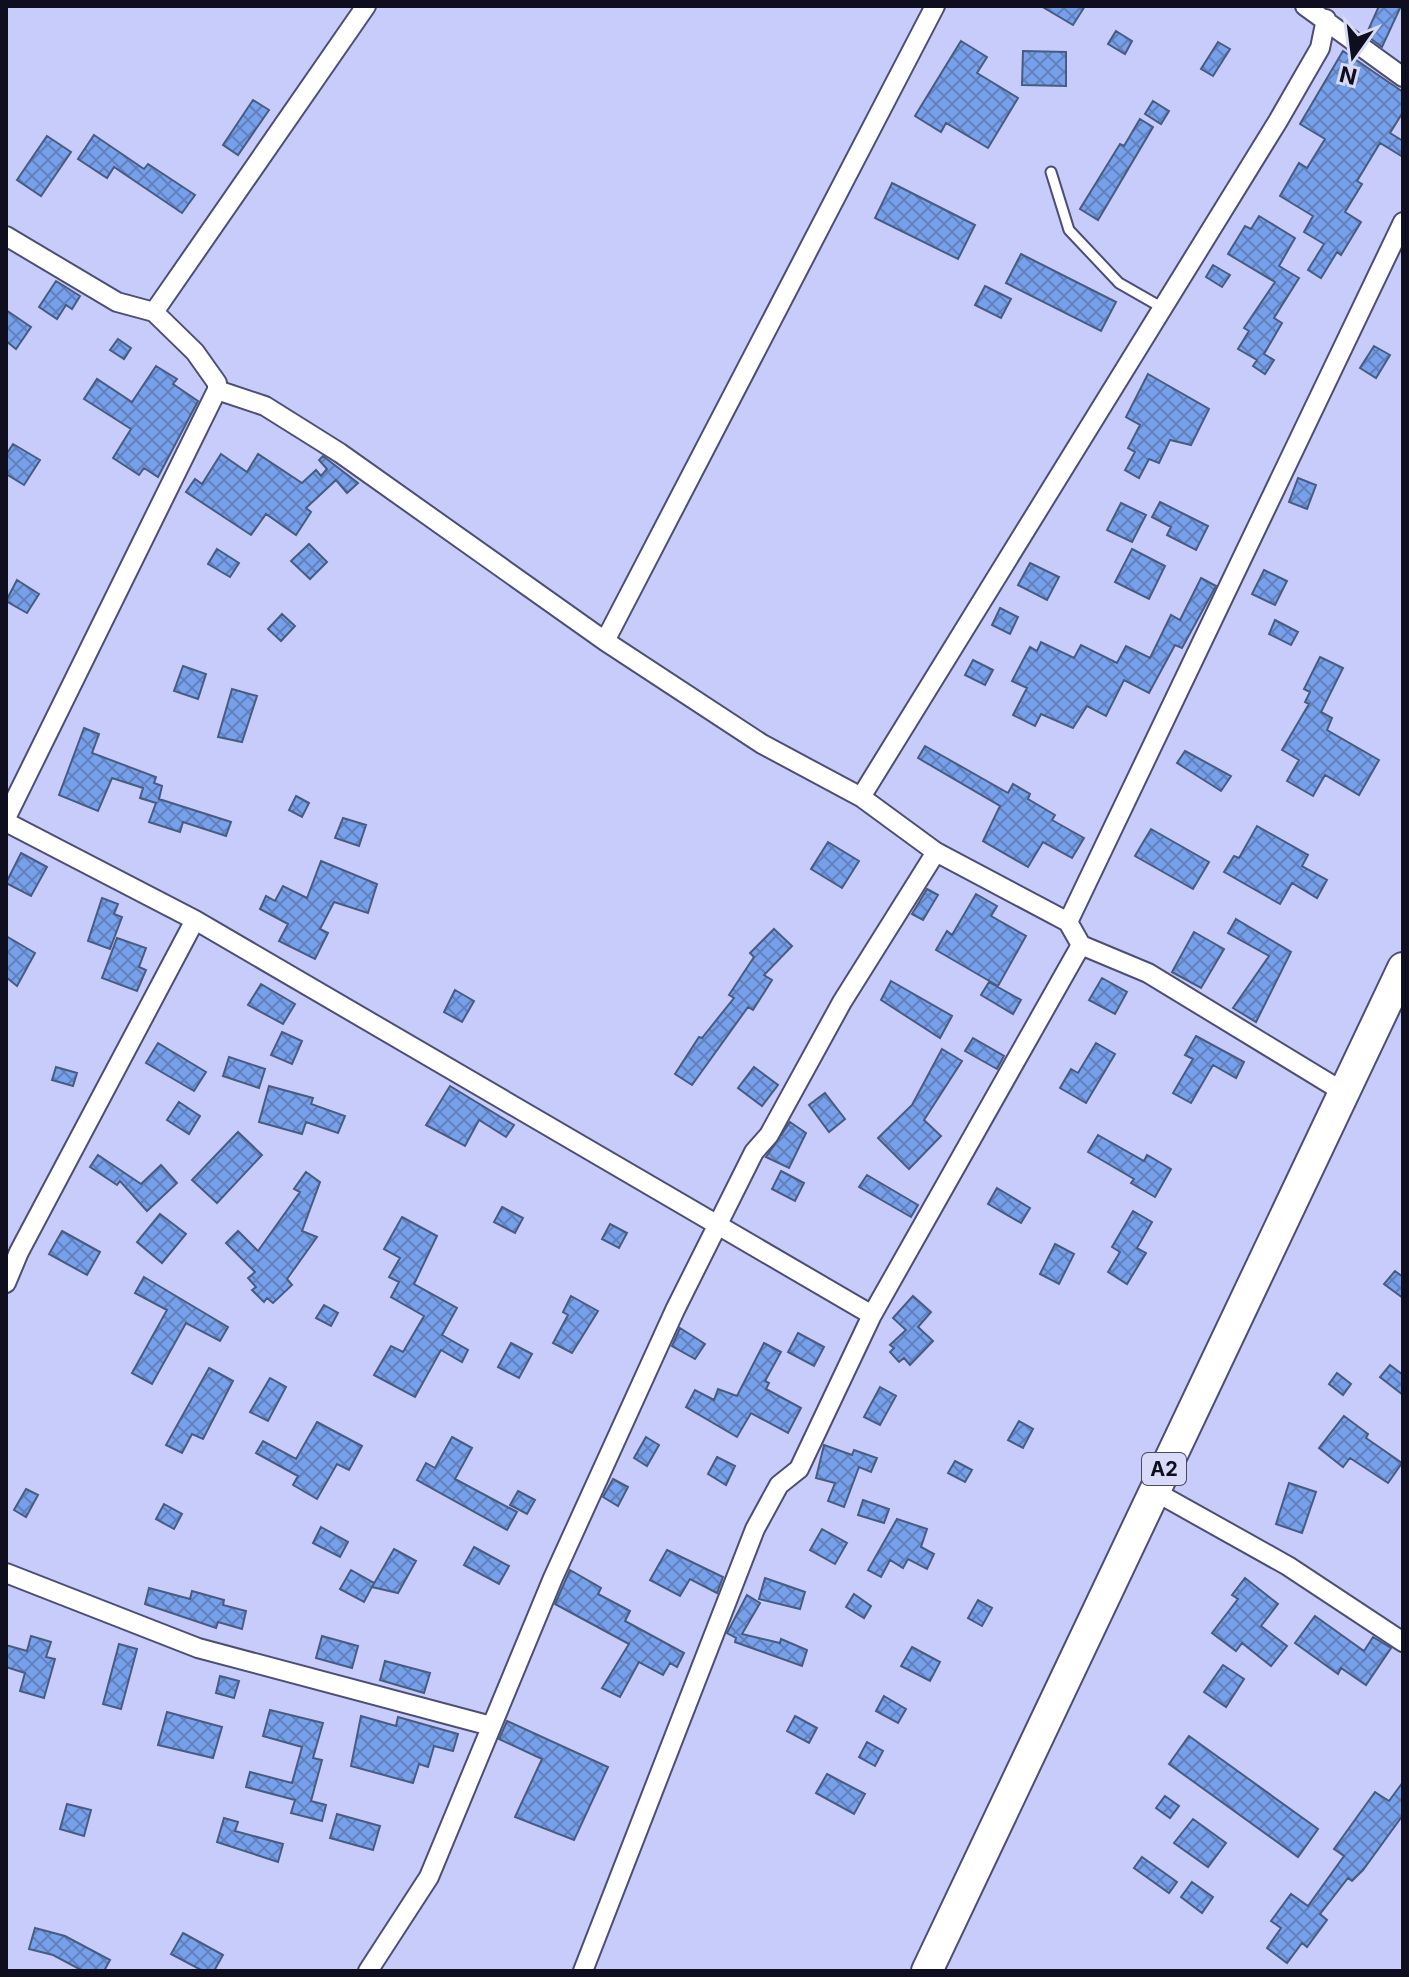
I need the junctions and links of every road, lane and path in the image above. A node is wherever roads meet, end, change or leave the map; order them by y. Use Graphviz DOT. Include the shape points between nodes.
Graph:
graph roads {
  1 [pos="366,6"];
  2 [pos="935,6"];
  3 [pos="1305,6"];
  4 [pos="1326,19"];
  5 [pos="1403,77"];
  6 [pos="1051,172"];
  7 [pos="1403,222"];
  8 [pos="6,236"];
  9 [pos="1161,307"];
  10 [pos="154,312"];
  11 [pos="217,390"];
  12 [pos="605,641"];
  13 [pos="861,797"];
  14 [pos="6,820"];
  15 [pos="936,852"];
  16 [pos="195,920"];
  17 [pos="1068,922"];
  18 [pos="1081,945"];
  19 [pos="1403,968"];
  20 [pos="1345,1093"];
  21 [pos="719,1225"];
  22 [pos="6,1283"];
  23 [pos="872,1315"];
  24 [pos="1154,1491"];
  25 [pos="6,1573"];
  26 [pos="1403,1642"];
  27 [pos="491,1726"];
  28 [pos="932,1969"];
  29 [pos="368,1971"];
  30 [pos="583,1971"];
  1 -- 10 [label="street"];
  2 -- 12 [label="street"];
  3 -- 4 [label="street"];
  4 -- 5 [label="street"];
  4 -- 9 [label="street" via="1320,48"];
  6 -- 9 [label="lane" via="1069,230 1119,283"];
  7 -- 17 [label="street"];
  8 -- 10 [label="street" via="117,302"];
  9 -- 13 [label="street"];
  10 -- 11 [label="street" via="195,352"];
  11 -- 12 [label="street" via="265,406 340,453"];
  11 -- 14 [label="street"];
  12 -- 13 [label="street" via="762,744"];
  13 -- 15 [label="street"];
  14 -- 16 [label="street"];
  15 -- 17 [label="street"];
  15 -- 21 [label="street" via="842,1002 769,1135 754,1152"];
  16 -- 21 [label="street"];
  16 -- 22 [label="street"];
  17 -- 18 [label="street"];
  18 -- 20 [label="street" via="1148,973"];
  18 -- 23 [label="street"];
  19 -- 20 [label="highway, A2"];
  20 -- 24 [label="highway, A2"];
  21 -- 23 [label="street"];
  21 -- 27 [label="street" via="553,1578"];
  23 -- 30 [label="street" via="799,1469 779,1485 755,1529"];
  24 -- 26 [label="street" via="1288,1566"];
  24 -- 28 [label="highway, A2"];
  25 -- 27 [label="street" via="198,1648"];
  27 -- 29 [label="street" via="429,1877"];
}
